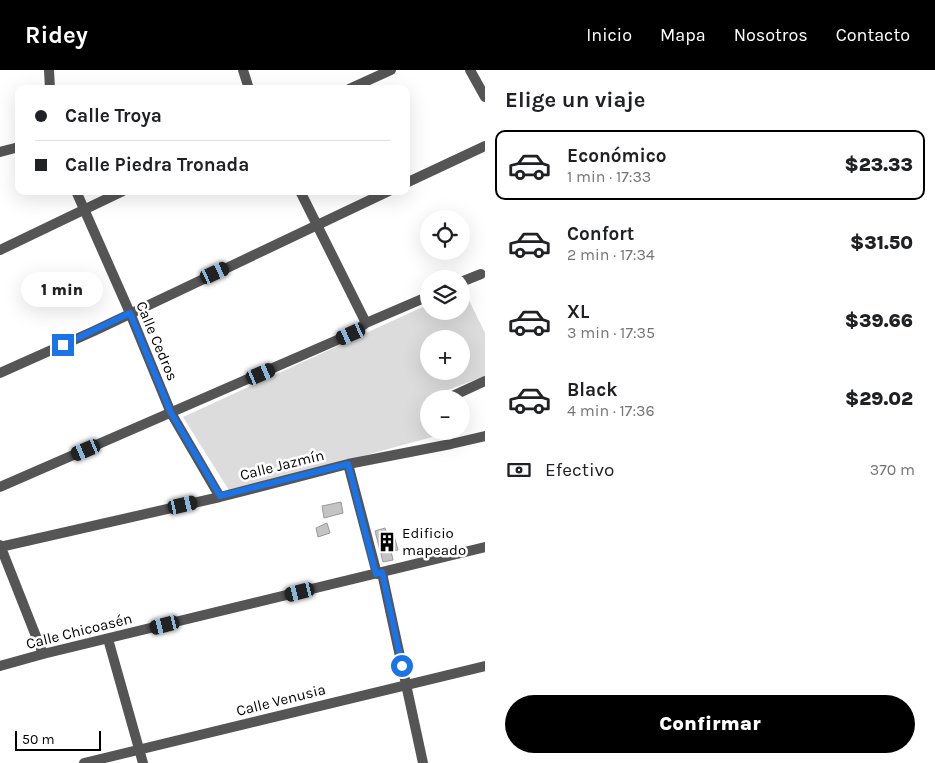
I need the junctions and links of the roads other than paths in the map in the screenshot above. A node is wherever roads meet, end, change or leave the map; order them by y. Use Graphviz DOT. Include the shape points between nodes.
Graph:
graph roads {
  1 [pos="49,70"];
  2 [pos="243,70"];
  3 [pos="391,70"];
  4 [pos="470,70"];
  5 [pos="50,85"];
  6 [pos="249,85"];
  7 [pos="357,85"];
  8 [pos="485,97"];
  9 [pos="485,146"];
  10 [pos="15,147"];
  11 [pos="0,152"];
  12 [pos="410,181"];
  13 [pos="78,195"];
  14 [pos="114,195"];
  15 [pos="302,195"];
  16 [pos="380,195"];
  17 [pos="84,209"];
  18 [pos="317,225"];
  19 [pos="0,250"];
  20 [pos="481,274"];
  21 [pos="470,278"];
  22 [pos="420,300"];
  23 [pos="130,313"];
  24 [pos="366,323"];
  25 [pos="0,373"];
  26 [pos="485,381"];
  27 [pos="466,390"];
  28 [pos="171,413"];
  29 [pos="485,436"];
  30 [pos="450,440"];
  31 [pos="451,444"];
  32 [pos="348,464"];
  33 [pos="0,487"];
  34 [pos="220,496"];
  35 [pos="0,547"];
  36 [pos="485,547"];
  37 [pos="379,573"];
  38 [pos="108,639"];
  39 [pos="43,654"];
  40 [pos="0,666"];
  41 [pos="485,666"];
  42 [pos="406,685"];
  43 [pos="140,749"];
  44 [pos="84,763"];
  45 [pos="143,763"];
  46 [pos="423,763"];
  1 -- 5 [label="street"];
  2 -- 6 [label="street"];
  3 -- 7 [label="street"];
  4 -- 8 [label="street"];
  9 -- 12 [label="street"];
  10 -- 11 [label="street"];
  13 -- 17 [label="street, Calle Cedros"];
  14 -- 17 [label="street"];
  15 -- 18 [label="street"];
  16 -- 18 [label="street"];
  17 -- 19 [label="street"];
  17 -- 23 [label="street, Calle Cedros"];
  18 -- 23 [label="street"];
  18 -- 24 [label="street"];
  20 -- 21 [label="street"];
  22 -- 24 [label="street"];
  23 -- 25 [label="street"];
  23 -- 28 [label="street, Calle Cedros"];
  24 -- 28 [label="street" via="351,334"];
  26 -- 27 [label="street"];
  28 -- 33 [label="street"];
  28 -- 34 [label="street, Calle Cedros"];
  29 -- 31 [label="street, Calle Jazmín"];
  30 -- 31 [label="street"];
  31 -- 32 [label="street, Calle Jazmín"];
  32 -- 34 [label="street, Calle Jazmín"];
  32 -- 37 [label="street"];
  34 -- 35 [label="street, Calle Jazmín"];
  35 -- 39 [label="street"];
  36 -- 37 [label="street, Calle Chicoasén"];
  37 -- 38 [label="street, Calle Chicoasén"];
  37 -- 42 [label="street"];
  38 -- 39 [label="street, Calle Chicoasén"];
  38 -- 43 [label="street"];
  39 -- 40 [label="street, Calle Chicoasén"];
  41 -- 42 [label="street, Calle Venusia"];
  42 -- 43 [label="street, Calle Venusia"];
  42 -- 46 [label="street"];
  43 -- 44 [label="street, Calle Venusia"];
  43 -- 45 [label="street"];
}
